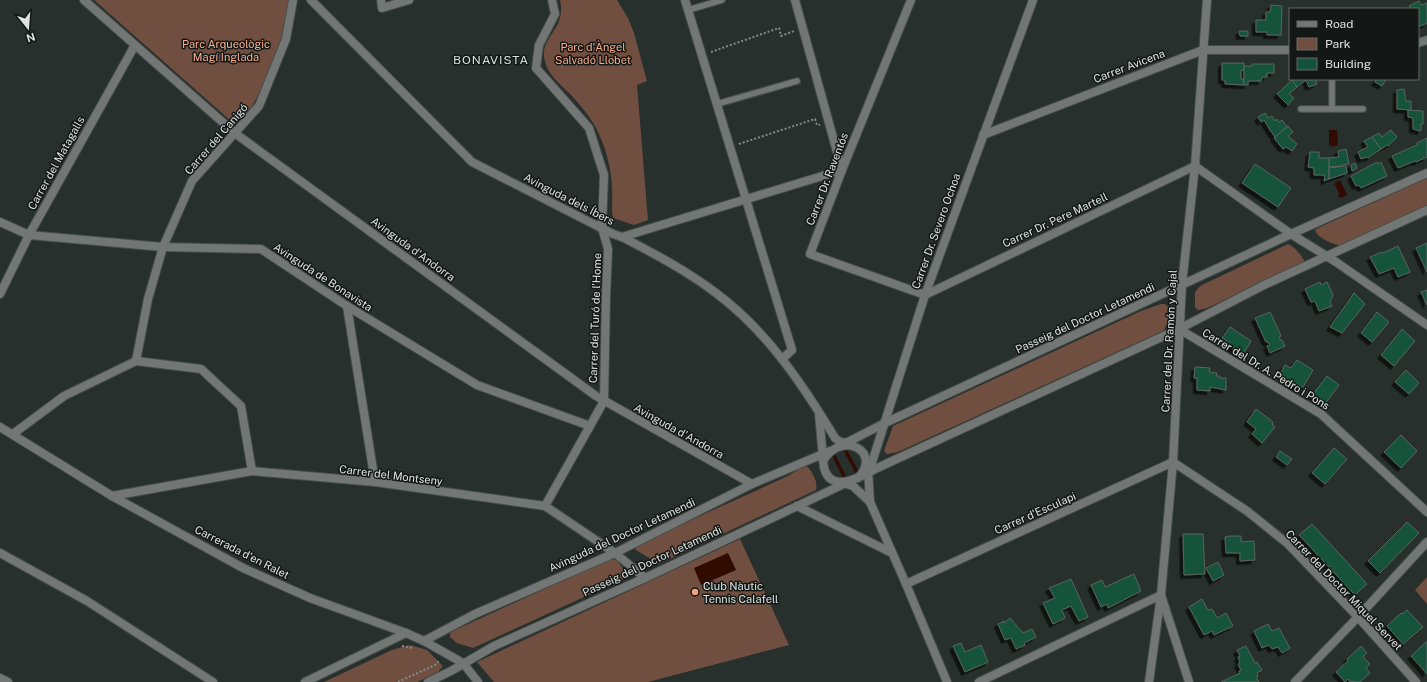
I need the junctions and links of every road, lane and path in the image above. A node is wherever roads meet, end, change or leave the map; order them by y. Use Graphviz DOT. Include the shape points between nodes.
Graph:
graph roads {
  1 [pos="84,0"];
  2 [pos="293,0"];
  3 [pos="311,0"];
  4 [pos="409,0"];
  5 [pos="552,0"];
  6 [pos="685,0"];
  7 [pos="722,0"];
  8 [pos="795,0"];
  9 [pos="911,0"];
  10 [pos="1033,0"];
  11 [pos="1206,0"];
  12 [pos="381,4"];
  13 [pos="688,10"];
  14 [pos="803,28"];
  15 [pos="135,45"];
  16 [pos="1203,50"];
  17 [pos="1289,50"];
  18 [pos="702,55"];
  19 [pos="1332,80"];
  20 [pos="797,81"];
  21 [pos="717,104"];
  22 [pos="1301,109"];
  23 [pos="1332,109"];
  24 [pos="1363,109"];
  25 [pos="829,122"];
  26 [pos="236,134"];
  27 [pos="983,135"];
  28 [pos="730,147"];
  29 [pos="1194,166"];
  30 [pos="842,170"];
  31 [pos="1427,172"];
  32 [pos="746,199"];
  33 [pos="1427,210"];
  34 [pos="0,222"];
  35 [pos="602,228"];
  36 [pos="1291,234"];
  37 [pos="28,235"];
  38 [pos="622,237"];
  39 [pos="163,247"];
  40 [pos="1326,256"];
  41 [pos="1182,284"];
  42 [pos="0,294"];
  43 [pos="924,295"];
  44 [pos="347,306"];
  45 [pos="1427,325"];
  46 [pos="1179,329"];
  47 [pos="782,359"];
  48 [pos="136,361"];
  49 [pos="604,401"];
  50 [pos="819,411"];
  51 [pos="885,423"];
  52 [pos="590,426"];
  53 [pos="0,427"];
  54 [pos="13,434"];
  55 [pos="847,445"];
  56 [pos="825,455"];
  57 [pos="866,459"];
  58 [pos="1173,462"];
  59 [pos="252,471"];
  60 [pos="869,472"];
  61 [pos="848,481"];
  62 [pos="375,482"];
  63 [pos="752,484"];
  64 [pos="112,496"];
  65 [pos="870,502"];
  66 [pos="545,506"];
  67 [pos="797,506"];
  68 [pos="1427,512"];
  69 [pos="1427,542"];
  70 [pos="0,553"];
  71 [pos="615,553"];
  72 [pos="892,553"];
  73 [pos="645,578"];
  74 [pos="906,584"];
  75 [pos="1161,596"];
  76 [pos="1358,617"];
  77 [pos="406,633"];
  78 [pos="424,641"];
  79 [pos="401,646"];
  80 [pos="416,649"];
  81 [pos="438,658"];
  82 [pos="463,663"];
  83 [pos="0,678"];
  84 [pos="8,682"];
  85 [pos="213,682"];
  86 [pos="305,682"];
  87 [pos="398,682"];
  88 [pos="428,682"];
  89 [pos="478,682"];
  90 [pos="947,682"];
  91 [pos="979,682"];
  92 [pos="1149,682"];
  93 [pos="1189,682"];
  94 [pos="1295,682"];
  95 [pos="1416,682"];
  1 -- 15 [label="street, Avinguda d'Andorra"];
  2 -- 26 [label="street, Carrer del Canigó" via="286,39 259,106"];
  3 -- 35 [label="street, Avinguda dels Íbers" via="472,162"];
  4 -- 12 [label="street"];
  5 -- 35 [label="street, Carrer del Turó de l'Home" via="555,14 539,45 536,68 589,128 604,175"];
  6 -- 13 [label="street"];
  7 -- 13 [label="lane"];
  8 -- 14 [label="street"];
  9 -- 30 [label="street, Carrer Dr. Raventós"];
  10 -- 27 [label="street, Carrer Dr. Severo Ochoa"];
  11 -- 16 [label="street, Carrer del Dr. Ramón y Cajal"];
  13 -- 18 [label="street"];
  14 -- 18 [label="path" via="782,36 779,28"];
  14 -- 25 [label="street"];
  15 -- 26 [label="street, Avinguda d'Andorra"];
  15 -- 37 [label="street, Carrer del Matagalls"];
  16 -- 17 [label="street, Carrer Avicena"];
  16 -- 27 [label="street, Carrer Avicena"];
  16 -- 29 [label="street, Carrer del Dr. Ramón y Cajal"];
  18 -- 21 [label="street"];
  19 -- 23 [label="lane"];
  20 -- 21 [label="lane"];
  21 -- 28 [label="street"];
  22 -- 23 [label="lane"];
  23 -- 24 [label="lane"];
  25 -- 28 [label="path" via="817,125 815,119"];
  25 -- 30 [label="street"];
  26 -- 39 [label="street, Carrer del Canigó" via="192,181"];
  26 -- 49 [label="street, Avinguda d'Andorra"];
  27 -- 43 [label="street, Carrer Dr. Severo Ochoa"];
  28 -- 32 [label="street"];
  29 -- 36 [label="street"];
  29 -- 41 [label="street, Carrer del Dr. Ramón y Cajal"];
  29 -- 43 [label="street, Carrer Dr. Pere Martell"];
  30 -- 32 [label="street"];
  30 -- 43 [label="street, Carrer Dr. Raventós" via="810,254"];
  31 -- 36 [label="street, Passeig del Doctor Letamendi"];
  32 -- 38 [label="street"];
  32 -- 47 [label="street" via="792,350"];
  33 -- 40 [label="street, Passeig del Doctor Letamendi"];
  34 -- 37 [label="street, Avinguda de Bonavista"];
  35 -- 38 [label="street, Avinguda dels Íbers"];
  35 -- 49 [label="street, Carrer del Turó de l'Home" via="608,249"];
  36 -- 40 [label="street"];
  36 -- 41 [label="street, Passeig del Doctor Letamendi"];
  37 -- 39 [label="street, Avinguda de Bonavista"];
  37 -- 42 [label="street, Carrer del Matagalls"];
  38 -- 47 [label="street, Avinguda dels Íbers" via="677,266 717,293 742,315"];
  39 -- 44 [label="street, Avinguda de Bonavista" via="261,249"];
  39 -- 48 [label="street, Carrer del Canigó" via="148,299"];
  40 -- 45 [label="street"];
  40 -- 46 [label="street, Passeig del Doctor Letamendi"];
  41 -- 46 [label="street, Carrer del Dr. Ramón y Cajal"];
  41 -- 51 [label="street, Passeig del Doctor Letamendi"];
  43 -- 51 [label="street, Carrer Dr. Severo Ochoa"];
  44 -- 52 [label="street, Avinguda de Bonavista" via="477,384"];
  44 -- 62 [label="street"];
  46 -- 58 [label="street, Carrer del Dr. Ramón y Cajal"];
  46 -- 60 [label="street, Passeig del Doctor Letamendi"];
  46 -- 68 [label="street, Carrer del Dr. A. Pedro i Pons" via="1321,414"];
  47 -- 50 [label="street, Avinguda dels Íbers"];
  48 -- 54 [label="street" via="64,396"];
  48 -- 59 [label="street" via="201,369 241,406"];
  49 -- 52 [label="street, Carrer del Turó de l'Home"];
  49 -- 63 [label="street, Avinguda d'Andorra"];
  50 -- 55 [label="street, Avinguda dels Íbers" via="835,438"];
  50 -- 56 [label="street"];
  51 -- 55 [label="street, Passeig del Doctor Letamendi"];
  51 -- 60 [label="street, Carrer Dr. Severo Ochoa"];
  52 -- 66 [label="street, Carrer del Turó de l'Home"];
  53 -- 54 [label="street, Carrerada d'en Ralet"];
  54 -- 64 [label="street, Carrerada d'en Ralet"];
  55 -- 56 [label="street"];
  55 -- 57 [label="street" via="863,452"];
  56 -- 61 [label="street" via="826,475 833,481"];
  56 -- 63 [label="street, Avinguda del Doctor Letamendi"];
  57 -- 60 [label="street"];
  57 -- 61 [label="street" via="863,473"];
  58 -- 74 [label="street, Carrer d'Esculapi"];
  58 -- 75 [label="street, Carrer del Dr. Ramón y Cajal"];
  58 -- 76 [label="street, Carrer del Doctor Miquel Servet" via="1247,512 1288,544"];
  59 -- 62 [label="street, Carrer del Montseny"];
  59 -- 64 [label="street, Carrer del Montseny"];
  60 -- 61 [label="street, Passeig del Doctor Letamendi"];
  60 -- 65 [label="street"];
  61 -- 65 [label="street"];
  61 -- 67 [label="street, Passeig del Doctor Letamendi"];
  62 -- 66 [label="street, Carrer del Montseny"];
  63 -- 71 [label="street, Avinguda del Doctor Letamendi"];
  64 -- 77 [label="street, Carrerada d'en Ralet" via="243,568 310,598"];
  65 -- 72 [label="street"];
  66 -- 71 [label="street, Carrer del Montseny"];
  67 -- 72 [label="street"];
  67 -- 73 [label="street, Passeig del Doctor Letamendi"];
  69 -- 76 [label="street"];
  70 -- 85 [label="street" via="87,601"];
  71 -- 73 [label="street, Carrer del Montseny"];
  71 -- 78 [label="street, Avinguda del Doctor Letamendi" via="476,614"];
  72 -- 74 [label="street"];
  73 -- 82 [label="street, Passeig del Doctor Letamendi" via="494,646"];
  74 -- 90 [label="street"];
  75 -- 91 [label="street"];
  75 -- 92 [label="street, Carrer del Dr. Ramón y Cajal"];
  75 -- 93 [label="street"];
  76 -- 94 [label="street"];
  76 -- 95 [label="street, Carrer del Doctor Miquel Servet"];
  77 -- 78 [label="street, Carrerada d'en Ralet"];
  77 -- 86 [label="street"];
  78 -- 82 [label="street, Carrerada d'en Ralet"];
  79 -- 80 [label="path"];
  81 -- 87 [label="path" via="435,665"];
  82 -- 88 [label="street, Passeig del Doctor Letamendi"];
  82 -- 89 [label="street, Carrerada d'en Ralet"];
  83 -- 84 [label="street"];
}
